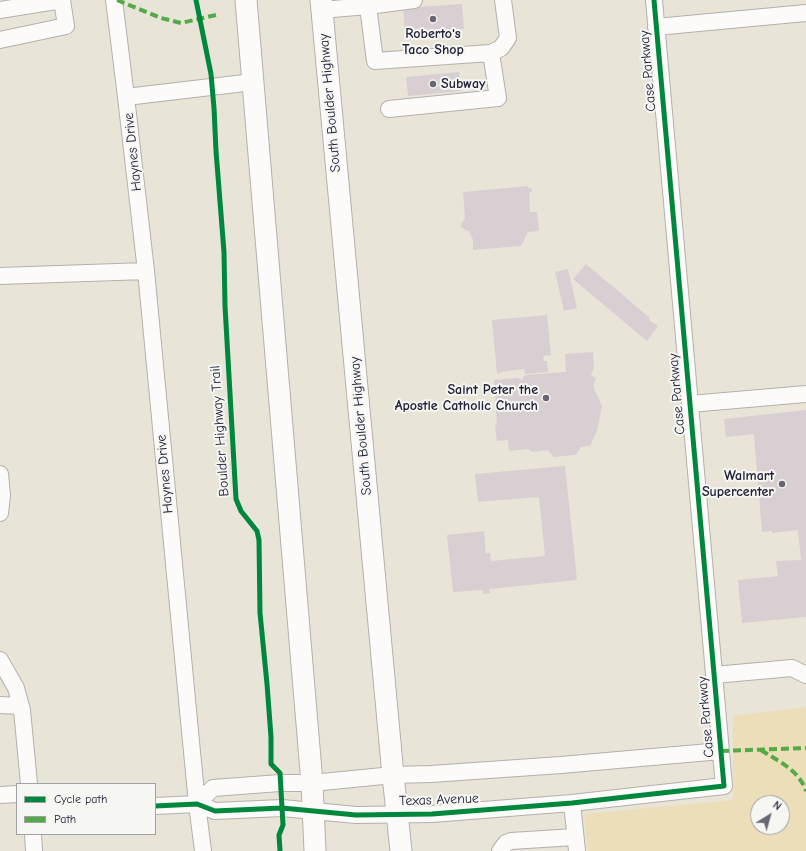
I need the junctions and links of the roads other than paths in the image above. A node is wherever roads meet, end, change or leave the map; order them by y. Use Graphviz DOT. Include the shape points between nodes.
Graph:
graph roads {
  1 [pos="63,0"];
  2 [pos="114,0"];
  3 [pos="246,0"];
  4 [pos="414,0"];
  5 [pos="503,0"];
  6 [pos="654,0"];
  7 [pos="321,5"];
  8 [pos="368,6"];
  9 [pos="0,10"];
  10 [pos="806,13"];
  11 [pos="656,27"];
  12 [pos="0,40"];
  13 [pos="491,53"];
  14 [pos="253,82"];
  15 [pos="126,97"];
  16 [pos="389,108"];
  17 [pos="146,271"];
  18 [pos="0,276"];
  19 [pos="806,394"];
  20 [pos="690,404"];
  21 [pos="0,474"];
  22 [pos="0,513"];
  23 [pos="0,660"];
  24 [pos="714,675"];
  25 [pos="806,675"];
  26 [pos="0,705"];
  27 [pos="21,706"];
  28 [pos="721,751"];
  29 [pos="393,775"];
  30 [pos="29,783"];
  31 [pos="312,784"];
  32 [pos="724,786"];
  33 [pos="16,794"];
  34 [pos="0,795"];
  35 [pos="572,803"];
  36 [pos="197,804"];
  37 [pos="156,806"];
  38 [pos="313,812"];
  39 [pos="397,814"];
  40 [pos="33,835"];
  41 [pos="576,844"];
  42 [pos="34,851"];
  43 [pos="203,851"];
  44 [pos="315,851"];
  45 [pos="401,851"];
  46 [pos="500,851"];
  1 -- 9 [label="street"];
  1 -- 12 [label="street" via="66,26"];
  2 -- 15 [label="street, Haynes Drive"];
  3 -- 14 [label="main road"];
  4 -- 8 [label="street"];
  5 -- 13 [label="street" via="508,38 501,48"];
  6 -- 11 [label="street, Case Parkway"];
  7 -- 8 [label="street"];
  7 -- 29 [label="main road, South Boulder Highway"];
  8 -- 13 [label="street" via="375,61"];
  10 -- 11 [label="street"];
  11 -- 20 [label="street, Case Parkway"];
  13 -- 16 [label="street" via="498,98"];
  14 -- 15 [label="street"];
  14 -- 31 [label="main road"];
  15 -- 17 [label="street, Haynes Drive"];
  17 -- 18 [label="street"];
  17 -- 36 [label="street, Haynes Drive"];
  19 -- 20 [label="street"];
  20 -- 24 [label="street, Case Parkway"];
  21 -- 22 [label="street"];
  23 -- 27 [label="street" via="16,688"];
  24 -- 25 [label="street" via="792,668"];
  24 -- 28 [label="street, Case Parkway"];
  26 -- 27 [label="street"];
  27 -- 30 [label="street"];
  28 -- 29 [label="street, Texas Avenue" via="553,766"];
  28 -- 32 [label="street, Case Parkway"];
  29 -- 31 [label="street, Texas Avenue"];
  29 -- 39 [label="main road, South Boulder Highway"];
  31 -- 36 [label="street, Texas Avenue" via="280,783 213,788"];
  31 -- 38 [label="main road"];
  32 -- 35 [label="street, Texas Avenue"];
  33 -- 34 [label="street"];
  35 -- 39 [label="street, Texas Avenue" via="432,814"];
  35 -- 41 [label="street"];
  36 -- 37 [label="street, Texas Avenue"];
  36 -- 38 [label="street, Texas Avenue" via="215,811 282,808"];
  36 -- 43 [label="street, Haynes Drive"];
  38 -- 39 [label="street, Texas Avenue"];
  38 -- 44 [label="main road"];
  39 -- 45 [label="main road, South Boulder Highway"];
  40 -- 42 [label="street"];
  41 -- 46 [label="street" via="511,841"];
}
